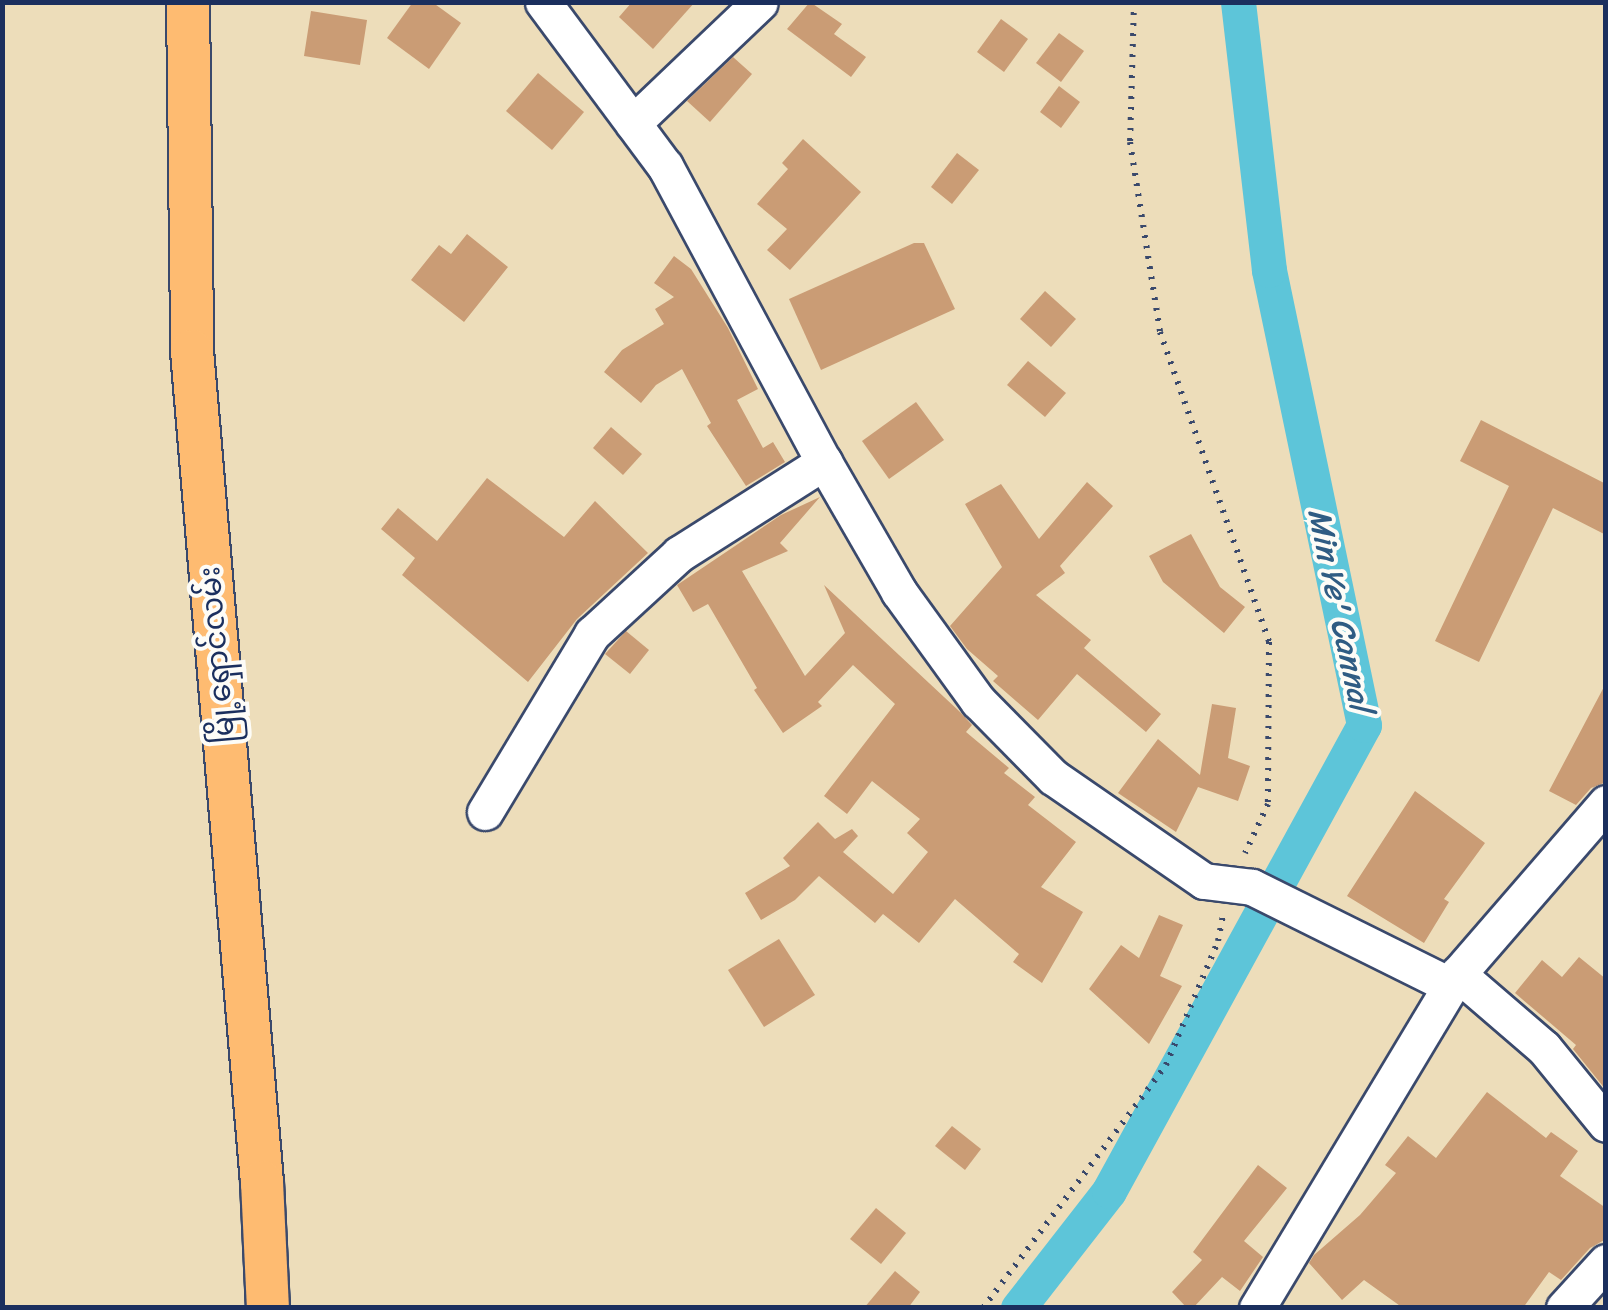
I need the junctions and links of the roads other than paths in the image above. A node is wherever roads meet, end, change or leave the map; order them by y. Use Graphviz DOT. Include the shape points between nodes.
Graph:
graph roads {
  1 [pos="188,2"];
  2 [pos="543,2"];
  3 [pos="760,2"];
  4 [pos="633,123"];
  5 [pos="824,462"];
  6 [pos="1606,803"];
  7 [pos="485,812"];
  8 [pos="1454,980"];
  9 [pos="1606,1124"];
  10 [pos="1606,1262"];
  11 [pos="268,1308"];
  12 [pos="1257,1308"];
  13 [pos="1564,1308"];
  1 -- 11 [label="main road, မြို့ရှောင်လမ်း" via="192,350"];
  2 -- 4 [label="street"];
  3 -- 4 [label="street"];
  4 -- 5 [label="street" via="665,166"];
  5 -- 7 [label="street" via="679,554 592,634"];
  5 -- 8 [label="street" via="899,592 978,701 1052,777 1204,881 1241,886"];
  6 -- 8 [label="street"];
  8 -- 9 [label="street" via="1544,1048"];
  8 -- 12 [label="street"];
  10 -- 13 [label="street"];
}
